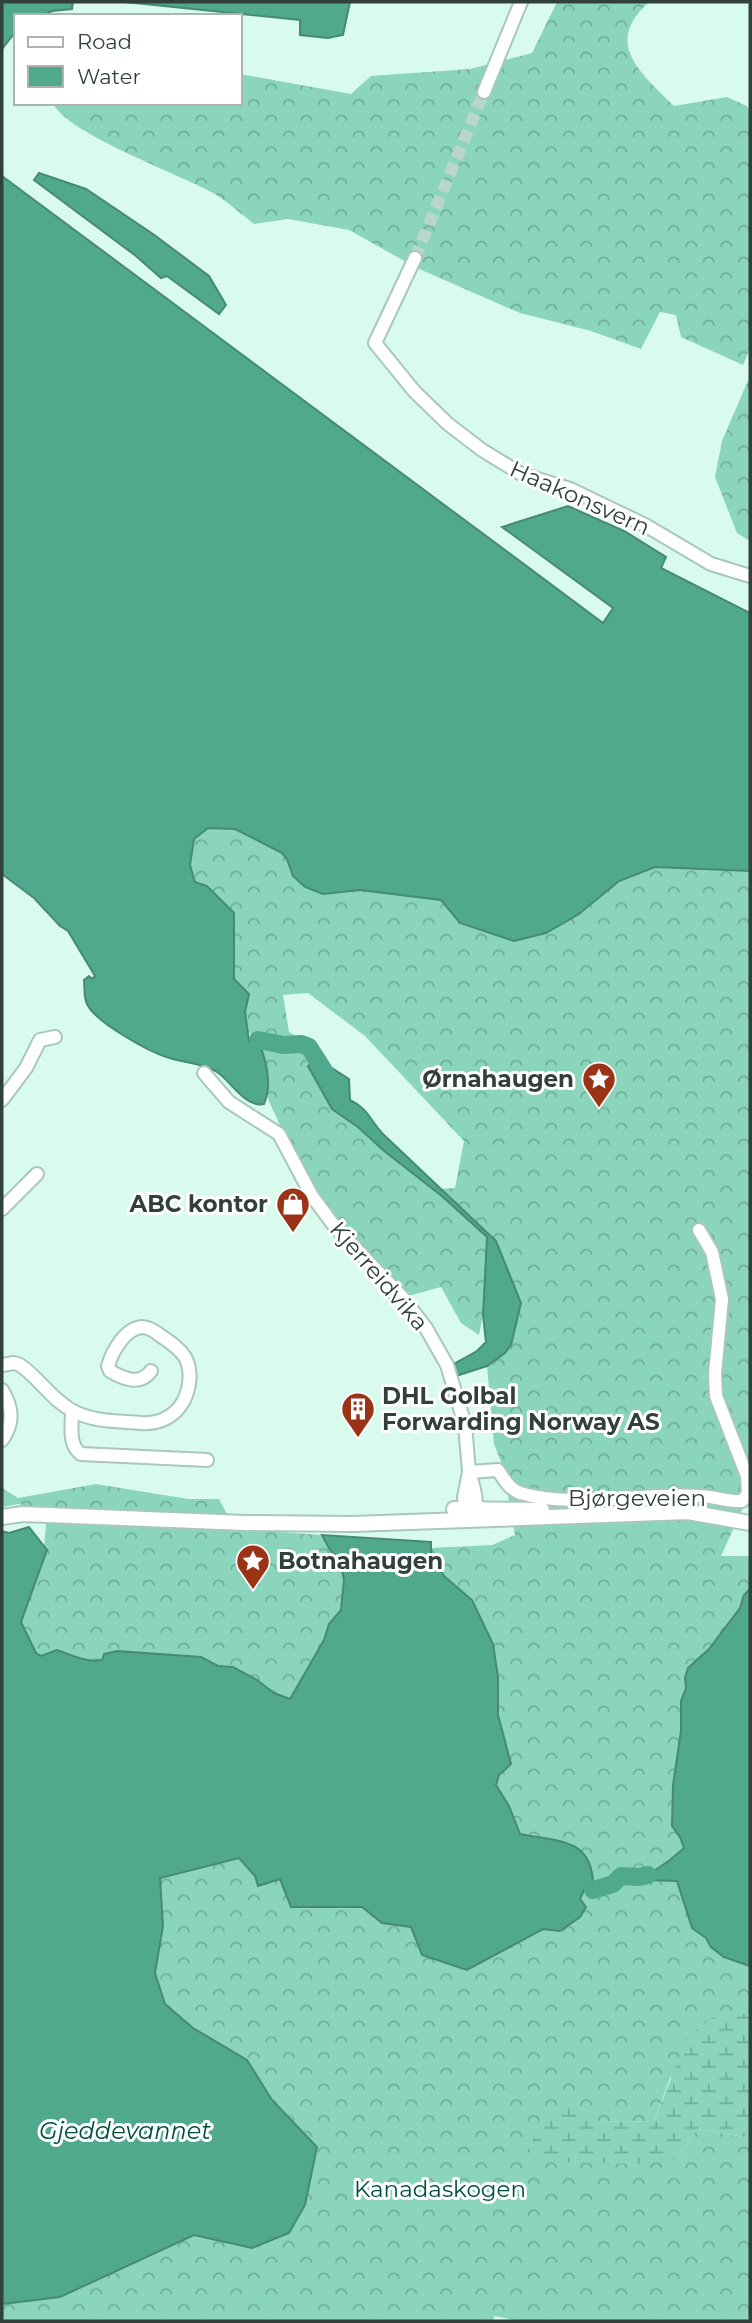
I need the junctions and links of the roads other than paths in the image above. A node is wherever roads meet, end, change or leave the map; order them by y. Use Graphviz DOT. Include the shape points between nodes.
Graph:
graph roads {
  1 [pos="521,2"];
  2 [pos="484,92"];
  3 [pos="415,258"];
  4 [pos="750,576"];
  5 [pos="55,1037"];
  6 [pos="204,1073"];
  7 [pos="2,1100"];
  8 [pos="37,1174"];
  9 [pos="2,1209"];
  10 [pos="699,1230"];
  11 [pos="2,1365"];
  12 [pos="152,1371"];
  13 [pos="2,1390"];
  14 [pos="72,1410"];
  15 [pos="2,1440"];
  16 [pos="207,1460"];
  17 [pos="469,1472"];
  18 [pos="471,1512"];
  19 [pos="2,1517"];
  20 [pos="750,1523"];
  1 -- 2 [label="street"];
  3 -- 4 [label="street, Haakonsvern" via="375,343 400,376 448,424 521,474 570,489 645,525 711,565"];
  5 -- 7 [label="street" via="40,1040"];
  6 -- 17 [label="street, Kjerreidvika" via="229,1102 279,1134 312,1196 335,1227 426,1328 447,1365 457,1398"];
  8 -- 9 [label="street"];
  10 -- 17 [label="street, Bjørgeveien" via="712,1252 722,1299 716,1396 747,1476 748,1494 742,1501 700,1496 550,1498 517,1492 498,1470"];
  11 -- 14 [label="street" via="20,1365"];
  12 -- 14 [label="street" via="147,1377 130,1380 108,1366 120,1343 138,1328 171,1343 188,1366 184,1401 164,1420 111,1421"];
  13 -- 15 [label="street" via="10,1405 11,1421"];
  14 -- 16 [label="street" via="72,1444 81,1454"];
  17 -- 18 [label="street, Kjerreidvika" via="477,1496"];
  18 -- 19 [label="main road, Bjørgeveien" via="353,1524"];
  18 -- 20 [label="main road, Bjørgeveien" via="688,1512"];
}
